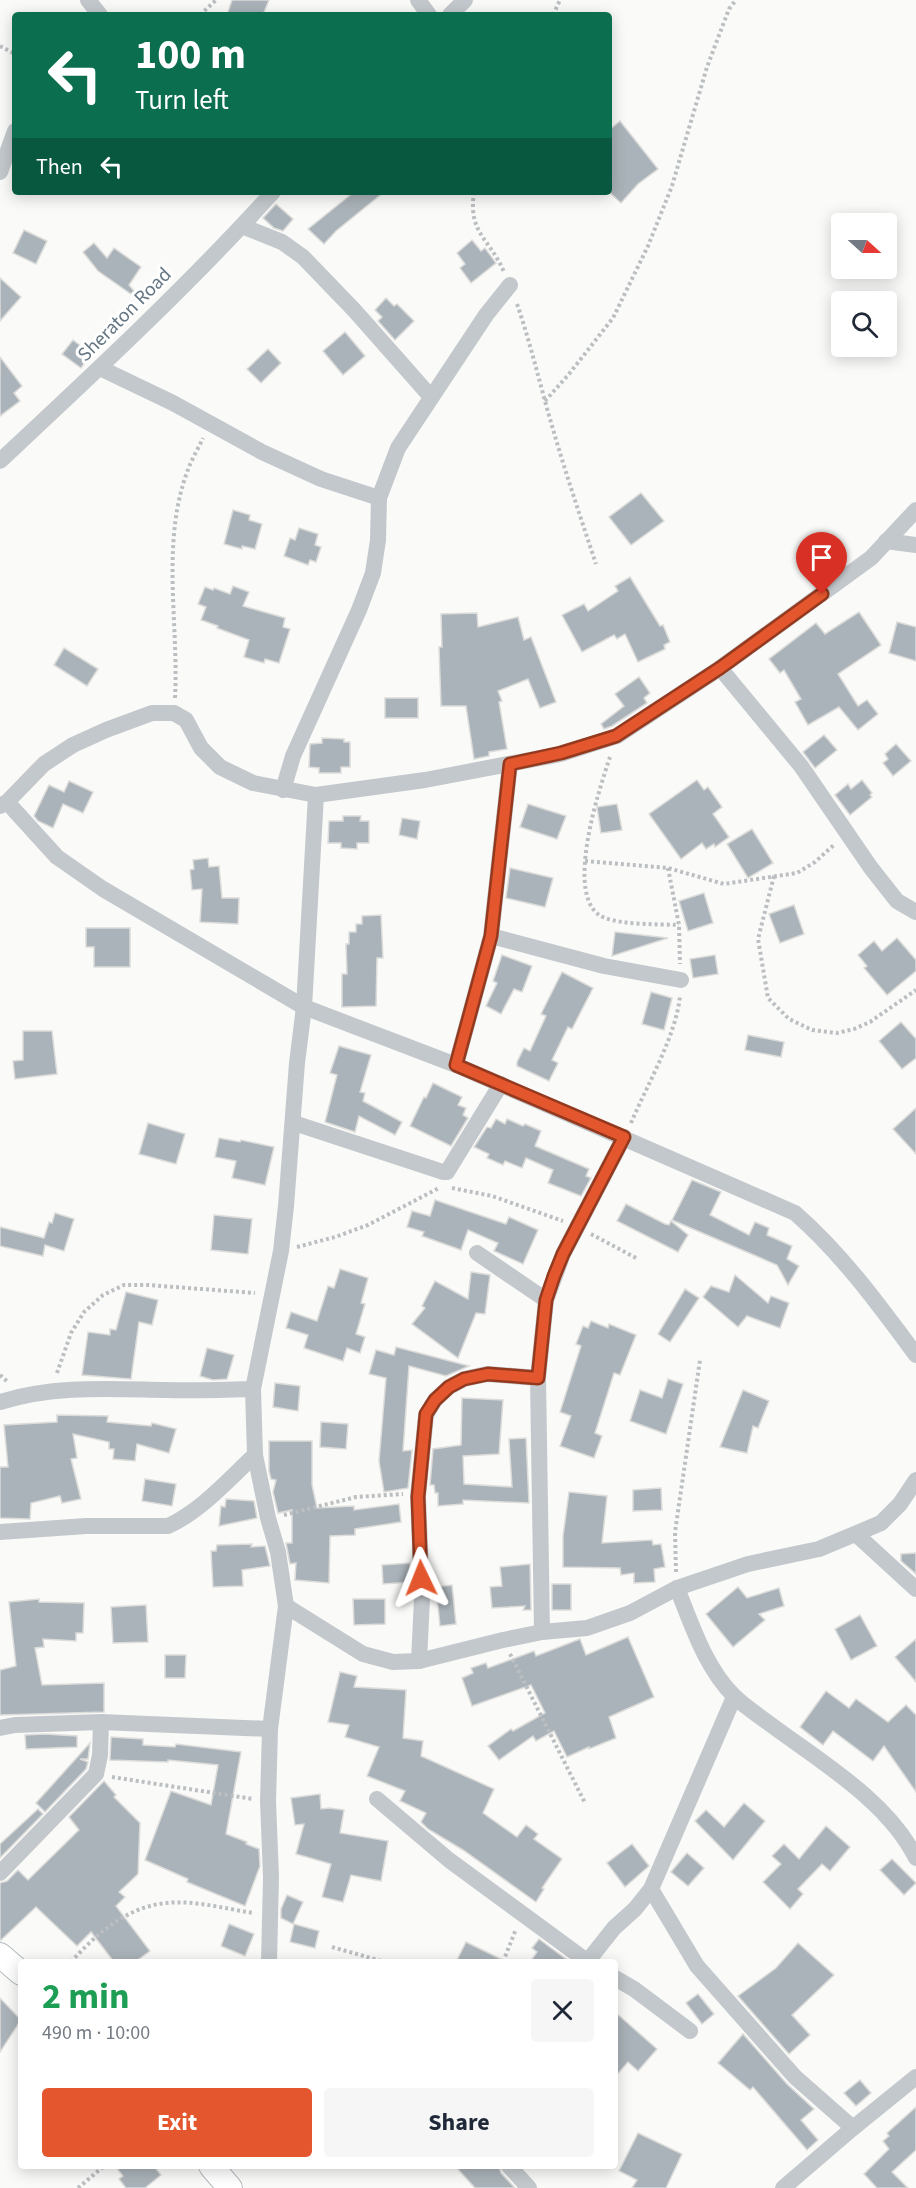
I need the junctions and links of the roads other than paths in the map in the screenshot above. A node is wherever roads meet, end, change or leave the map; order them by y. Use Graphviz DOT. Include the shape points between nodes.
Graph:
graph roads {
  1 [pos="88,0"];
  2 [pos="465,0"];
  3 [pos="98,12"];
  4 [pos="453,12"];
  5 [pos="12,139"];
  6 [pos="0,172"];
  7 [pos="270,195"];
  8 [pos="242,226"];
  9 [pos="510,285"];
  10 [pos="100,368"];
  11 [pos="431,397"];
  12 [pos="0,461"];
  13 [pos="379,498"];
  14 [pos="916,510"];
  15 [pos="886,541"];
  16 [pos="916,545"];
  17 [pos="720,668"];
  18 [pos="510,764"];
  19 [pos="283,790"];
  20 [pos="316,795"];
  21 [pos="3,804"];
  22 [pos="916,912"];
  23 [pos="491,936"];
  24 [pos="681,980"];
  25 [pos="304,1007"];
  26 [pos="456,1065"];
  27 [pos="501,1084"];
  28 [pos="294,1123"];
  29 [pos="624,1137"];
  30 [pos="477,1253"];
  31 [pos="546,1300"];
  32 [pos="916,1355"];
  33 [pos="538,1378"];
  34 [pos="253,1389"];
  35 [pos="0,1402"];
  36 [pos="255,1455"];
  37 [pos="916,1480"];
  38 [pos="0,1532"];
  39 [pos="857,1535"];
  40 [pos="677,1588"];
  41 [pos="916,1589"];
  42 [pos="286,1606"];
  43 [pos="542,1632"];
  44 [pos="419,1661"];
  45 [pos="734,1697"];
  46 [pos="101,1722"];
  47 [pos="0,1728"];
  48 [pos="270,1729"];
  49 [pos="377,1798"];
  50 [pos="916,1858"];
  51 [pos="0,1873"];
  52 [pos="651,1889"];
  53 [pos="0,1955"];
  54 [pos="269,1959"];
  55 [pos="583,1959"];
  56 [pos="589,1959"];
  57 [pos="18,1970"];
  58 [pos="618,1980"];
  59 [pos="690,2031"];
  60 [pos="916,2077"];
  61 [pos="853,2128"];
  62 [pos="214,2169"];
  63 [pos="512,2169"];
  64 [pos="230,2188"];
  65 [pos="529,2188"];
  66 [pos="783,2188"];
  1 -- 3 [label="street"];
  2 -- 4 [label="street"];
  5 -- 6 [label="street"];
  7 -- 8 [label="street, Sheraton Road"];
  8 -- 10 [label="street, Sheraton Road"];
  8 -- 11 [label="street" via="282,242 303,257"];
  9 -- 11 [label="street"];
  10 -- 12 [label="street, Sheraton Road"];
  10 -- 13 [label="street" via="311,475"];
  11 -- 13 [label="street" via="398,448"];
  13 -- 19 [label="street" via="373,573 293,756"];
  14 -- 15 [label="street"];
  15 -- 16 [label="street"];
  15 -- 17 [label="street" via="872,558"];
  17 -- 18 [label="street" via="616,736"];
  17 -- 22 [label="street" via="801,766 897,901"];
  18 -- 20 [label="street"];
  18 -- 23 [label="street"];
  19 -- 20 [label="street"];
  19 -- 21 [label="street" via="253,783 220,767 201,748 186,720 174,713 152,713 74,745 44,764"];
  20 -- 25 [label="street"];
  21 -- 25 [label="street" via="57,857 103,889"];
  23 -- 24 [label="street" via="604,966"];
  23 -- 26 [label="street"];
  25 -- 26 [label="street"];
  25 -- 28 [label="street"];
  26 -- 27 [label="street"];
  27 -- 28 [label="street" via="447,1172"];
  27 -- 29 [label="street"];
  28 -- 34 [label="street" via="281,1251"];
  29 -- 31 [label="street" via="577,1227"];
  29 -- 32 [label="street" via="795,1213 869,1292"];
  30 -- 31 [label="street"];
  31 -- 33 [label="street"];
  33 -- 43 [label="street"];
  33 -- 44 [label="street" via="488,1374 464,1379 449,1387 426,1414 418,1497 422,1599"];
  34 -- 35 [label="street" via="51,1391"];
  34 -- 36 [label="street"];
  36 -- 38 [label="street" via="215,1492 168,1526"];
  36 -- 42 [label="street" via="278,1552"];
  37 -- 39 [label="street" via="881,1523"];
  39 -- 40 [label="street"];
  39 -- 41 [label="street"];
  40 -- 43 [label="street" via="630,1613 587,1628"];
  40 -- 45 [label="street" via="716,1674"];
  42 -- 44 [label="street" via="363,1654 393,1662"];
  42 -- 48 [label="street"];
  43 -- 44 [label="street"];
  45 -- 50 [label="street" via="884,1811 907,1839"];
  45 -- 52 [label="street"];
  46 -- 47 [label="street"];
  46 -- 48 [label="street"];
  46 -- 51 [label="street" via="96,1774"];
  48 -- 54 [label="street"];
  49 -- 55 [label="street" via="449,1860"];
  52 -- 56 [label="street"];
  52 -- 61 [label="street" via="697,1966 795,2077"];
  53 -- 57 [label="main road"];
  58 -- 59 [label="street"];
  60 -- 61 [label="street"];
  61 -- 66 [label="street"];
  62 -- 64 [label="main road"];
  63 -- 65 [label="street"];
}
